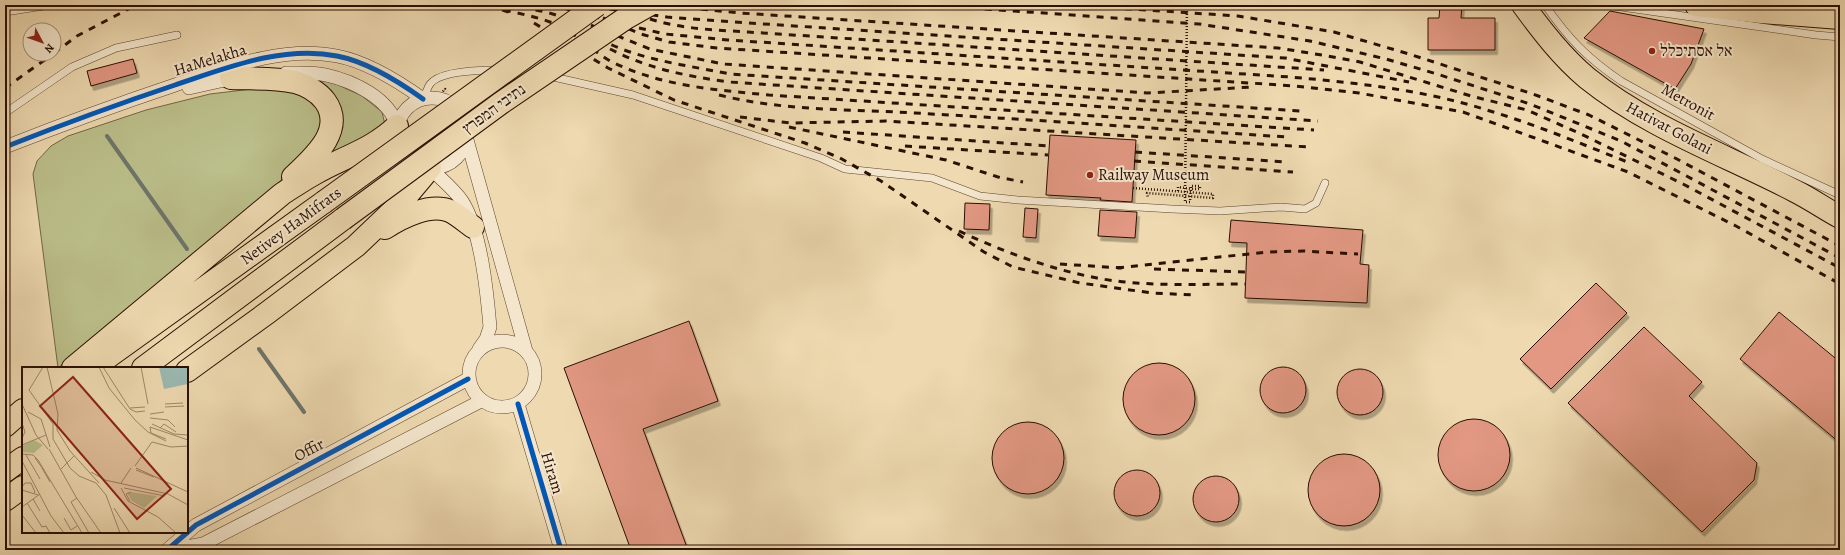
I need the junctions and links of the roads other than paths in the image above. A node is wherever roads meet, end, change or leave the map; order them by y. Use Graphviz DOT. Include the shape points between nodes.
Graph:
graph roads {
  1 [pos="597,5"];
  2 [pos="649,5"];
  3 [pos="1523,5"];
  4 [pos="1545,5"];
  5 [pos="1606,5"];
  6 [pos="1696,5"];
  7 [pos="44,6"];
  8 [pos="5,12"];
  9 [pos="1840,18"];
  10 [pos="177,35"];
  11 [pos="1840,36"];
  12 [pos="230,78"];
  13 [pos="424,99"];
  14 [pos="98,110"];
  15 [pos="5,113"];
  16 [pos="397,126"];
  17 [pos="467,140"];
  18 [pos="5,147"];
  19 [pos="430,168"];
  20 [pos="1325,183"];
  21 [pos="1796,192"];
  22 [pos="1840,195"];
  23 [pos="1840,210"];
  24 [pos="1840,217"];
  25 [pos="343,219"];
  26 [pos="473,227"];
  27 [pos="233,233"];
  28 [pos="356,246"];
  29 [pos="526,351"];
  30 [pos="476,352"];
  31 [pos="74,367"];
  32 [pos="93,367"];
  33 [pos="144,367"];
  34 [pos="188,370"];
  35 [pos="468,379"];
  36 [pos="481,401"];
  37 [pos="518,404"];
  38 [pos="22,411"];
  39 [pos="22,418"];
  40 [pos="5,426"];
  41 [pos="5,430"];
  42 [pos="22,459"];
  43 [pos="5,471"];
  44 [pos="22,488"];
  45 [pos="5,500"];
  46 [pos="188,532"];
  47 [pos="187,533"];
  48 [pos="167,550"];
  49 [pos="170,550"];
  50 [pos="561,550"];
  1 -- 32 [label="highway, Netivey HaMifrats, bridge"];
  2 -- 25 [label="highway, נתיבי המפרץ, bridge" via="501,103"];
  3 -- 21 [label="highway, Hativat Golani" via="1558,51 1586,77 1622,104"];
  4 -- 22 [label="lane, Metronit" via="1580,50 1621,81 1762,159"];
  5 -- 11 [label="lane" via="1816,35"];
  6 -- 9 [label="highway"];
  7 -- 8 [label="lane"];
  10 -- 15 [label="lane" via="116,48 72,67"];
  12 -- 14 [label="street, HaMelakha"];
  12 -- 16 [label="street, HaMelakha" via="296,73 325,74 371,94 395,117"];
  12 -- 27 [label="highway" via="295,82 323,98 331,110 333,121 322,147 310,161"];
  13 -- 14 [label="street, HaMelakha" via="360,62 315,53 249,60"];
  13 -- 16 [label="street" via="414,102 406,109"];
  13 -- 17 [label="street" via="447,101 457,108 464,117"];
  13 -- 20 [label="lane" via="431,84 443,76 477,70 528,71 633,95 821,158 846,169 932,178 980,196 1018,200 1220,211 1281,207 1305,209 1316,203"];
  14 -- 18 [label="street, HaMelakha"];
  16 -- 19 [label="street" via="397,138 401,150 408,159 419,166"];
  16 -- 27 [label="highway" via="373,146 314,174 282,194"];
  17 -- 19 [label="street" via="457,158 449,164"];
  17 -- 29 [label="street"];
  19 -- 26 [label="street" via="463,202"];
  19 -- 28 [label="highway" via="400,205"];
  21 -- 23 [label="highway"];
  21 -- 24 [label="highway, Hativat Golani"];
  25 -- 33 [label="highway, Netivey HaMifrats"];
  26 -- 28 [label="highway" via="449,211 435,209 411,214"];
  26 -- 30 [label="street" via="479,250 490,327 486,339"];
  27 -- 31 [label="highway"];
  28 -- 34 [label="highway"];
  29 -- 30 [label="street" via="517,344 501,341 485,345"];
  29 -- 37 [label="street" via="533,364 535,380 526,398"];
  30 -- 35 [label="street" via="468,369"];
  35 -- 36 [label="street"];
  35 -- 46 [label="street, Offir" via="196,525"];
  36 -- 37 [label="street" via="498,408"];
  36 -- 49 [label="street" via="203,544"];
  37 -- 50 [label="street, Hiram"];
  38 -- 40 [label="highway"];
  39 -- 41 [label="highway"];
  42 -- 43 [label="highway"];
  44 -- 45 [label="highway"];
  47 -- 48 [label="street, Offir"];
}
